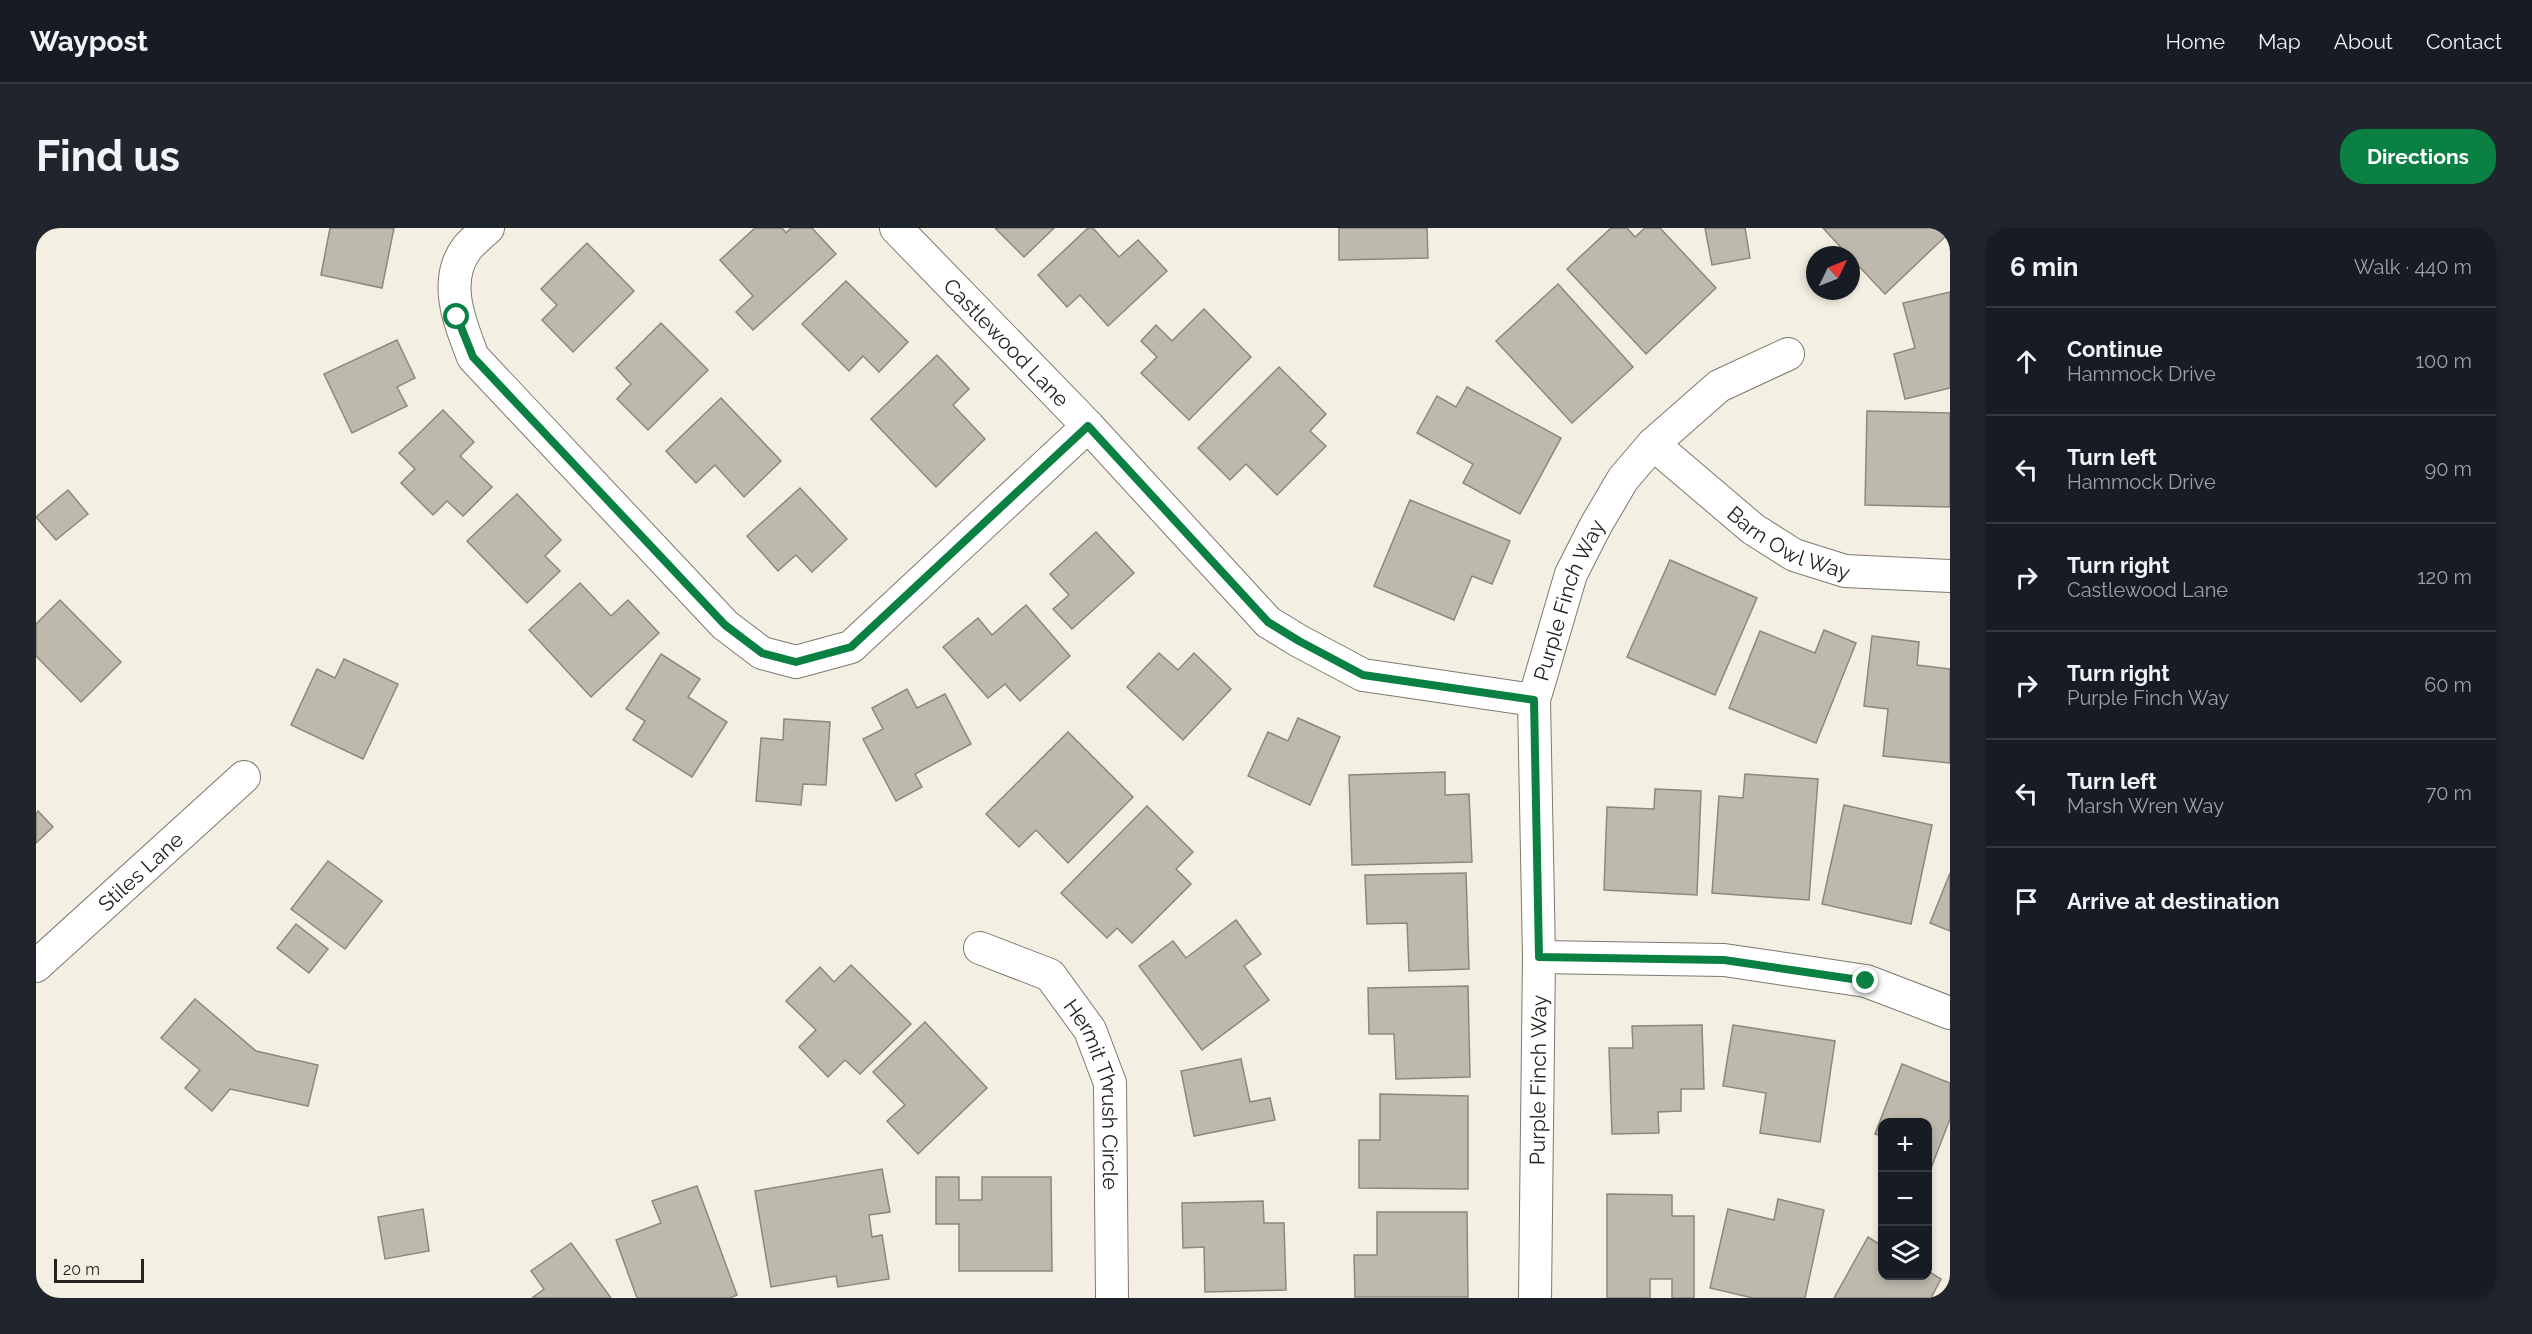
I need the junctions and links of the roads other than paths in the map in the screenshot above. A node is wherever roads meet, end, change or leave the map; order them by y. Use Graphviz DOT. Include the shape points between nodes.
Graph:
graph roads {
  1 [pos="488,228"];
  2 [pos="896,228"];
  3 [pos="1788,354"];
  4 [pos="1088,426"];
  5 [pos="1653,444"];
  6 [pos="1950,576"];
  7 [pos="1534,700"];
  8 [pos="244,777"];
  9 [pos="980,948"];
  10 [pos="1539,957"];
  11 [pos="36,966"];
  12 [pos="1950,1013"];
  13 [pos="1112,1298"];
  14 [pos="1535,1298"];
  1 -- 4 [label="street" via="467,248 457,266 454,283 457,317 473,357 725,625 762,653 796,662 851,647"];
  2 -- 4 [label="street, Castlewood Lane"];
  3 -- 5 [label="street, Purple Finch Way" via="1719,386"];
  4 -- 7 [label="street, Castlewood Lane" via="1268,622 1363,675"];
  5 -- 6 [label="street, Barn Owl Way" via="1753,529 1794,555 1845,571"];
  5 -- 7 [label="street, Purple Finch Way" via="1623,479 1571,574"];
  7 -- 10 [label="street, Purple Finch Way"];
  8 -- 11 [label="street, Stiles Lane"];
  9 -- 13 [label="street, Hermit Thrush Circle" via="1050,975 1090,1030 1110,1083"];
  10 -- 12 [label="street" via="1724,960 1866,981"];
  10 -- 14 [label="street, Purple Finch Way"];
}
